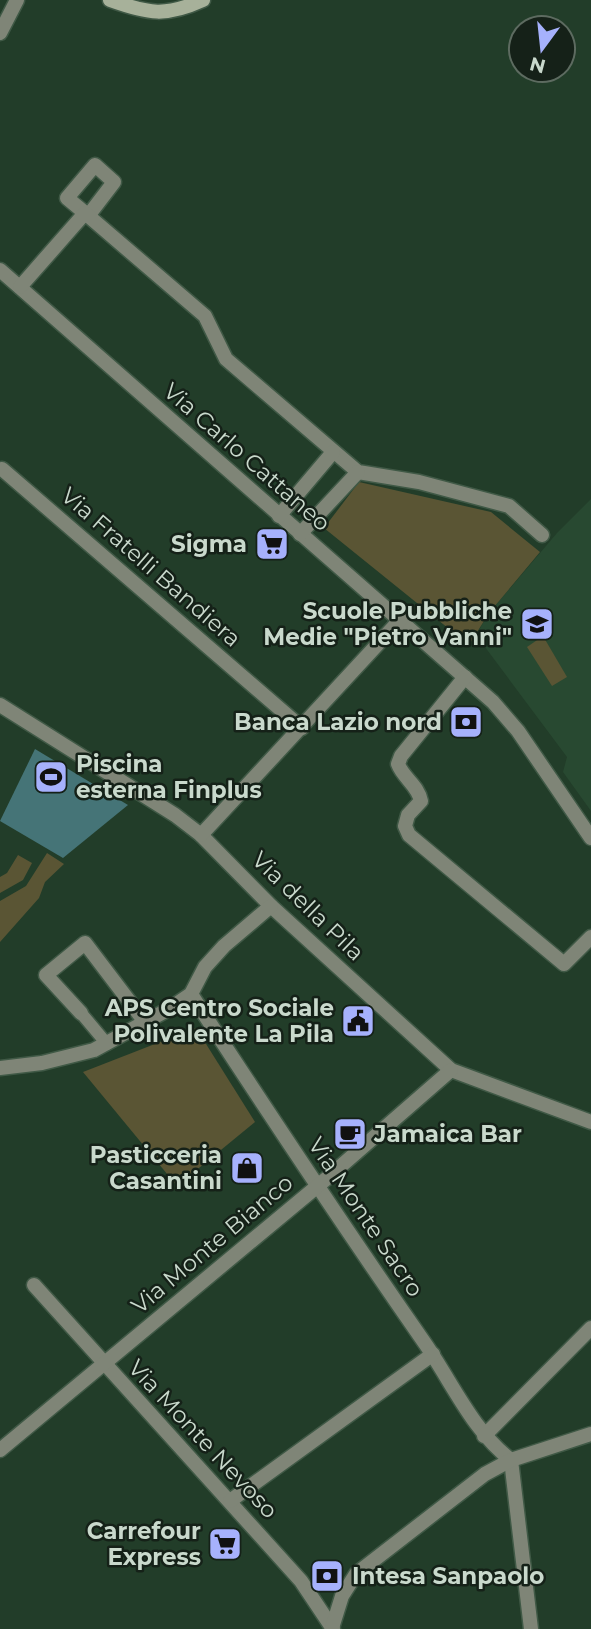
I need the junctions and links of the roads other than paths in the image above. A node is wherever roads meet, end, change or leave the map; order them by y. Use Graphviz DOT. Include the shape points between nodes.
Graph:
graph roads {
  1 [pos="17,0"];
  2 [pos="110,0"];
  3 [pos="204,0"];
  4 [pos="0,33"];
  5 [pos="0,270"];
  6 [pos="20,287"];
  7 [pos="333,452"];
  8 [pos="2,469"];
  9 [pos="358,472"];
  10 [pos="279,516"];
  11 [pos="300,534"];
  12 [pos="542,535"];
  13 [pos="401,619"];
  14 [pos="465,677"];
  15 [pos="0,705"];
  16 [pos="302,728"];
  17 [pos="201,835"];
  18 [pos="591,838"];
  19 [pos="271,906"];
  20 [pos="591,937"];
  21 [pos="191,994"];
  22 [pos="81,1013"];
  23 [pos="145,1022"];
  24 [pos="107,1044"];
  25 [pos="0,1068"];
  26 [pos="451,1070"];
  27 [pos="591,1122"];
  28 [pos="316,1187"];
  29 [pos="34,1285"];
  30 [pos="591,1328"];
  31 [pos="433,1354"];
  32 [pos="104,1364"];
  33 [pos="591,1434"];
  34 [pos="484,1436"];
  35 [pos="0,1450"];
  36 [pos="511,1460"];
  37 [pos="230,1501"];
  38 [pos="329,1629"];
  39 [pos="531,1629"];
  1 -- 4 [label="street"];
  2 -- 3 [label="main road" via="148,12 179,11"];
  5 -- 6 [label="street, Via Carlo Cattaneo"];
  6 -- 7 [label="street" via="86,215 205,316 226,359"];
  6 -- 10 [label="street, Via Carlo Cattaneo"];
  7 -- 9 [label="street"];
  7 -- 10 [label="street"];
  8 -- 16 [label="street, Via Fratelli Bandiera"];
  9 -- 11 [label="street"];
  9 -- 12 [label="street" via="419,482 509,506"];
  10 -- 11 [label="street, Via Carlo Cattaneo"];
  11 -- 13 [label="street, Via Carlo Cattaneo"];
  13 -- 14 [label="street, Via Carlo Cattaneo"];
  13 -- 16 [label="street"];
  14 -- 18 [label="street, Via Carlo Cattaneo" via="518,731"];
  14 -- 20 [label="street" via="401,756 400,771 420,792 421,801 408,815 405,827 564,964"];
  15 -- 17 [label="street, Via della Pila"];
  16 -- 17 [label="street"];
  17 -- 19 [label="street, Via della Pila"];
  19 -- 21 [label="street" via="205,967"];
  19 -- 26 [label="street, Via della Pila"];
  21 -- 23 [label="street"];
  21 -- 28 [label="street, Via Monte Sacro"];
  22 -- 23 [label="street" via="46,975 85,943"];
  22 -- 24 [label="street"];
  23 -- 24 [label="street"];
  24 -- 25 [label="street" via="42,1063"];
  26 -- 27 [label="street, Via della Pila"];
  26 -- 28 [label="street, Via Monte Bianco"];
  28 -- 31 [label="street, Via Monte Sacro"];
  28 -- 32 [label="street, Via Monte Bianco"];
  29 -- 32 [label="street, Via Monte Nevoso"];
  30 -- 34 [label="street"];
  31 -- 34 [label="street, Via Monte Sacro"];
  31 -- 37 [label="street"];
  32 -- 35 [label="street, Via Monte Bianco"];
  32 -- 37 [label="street, Via Monte Nevoso"];
  33 -- 36 [label="street"];
  34 -- 36 [label="street, Via Monte Sacro"];
  36 -- 38 [label="street" via="485,1474 356,1574"];
  36 -- 39 [label="street"];
  37 -- 38 [label="street, Via Monte Nevoso" via="301,1581"];
}
